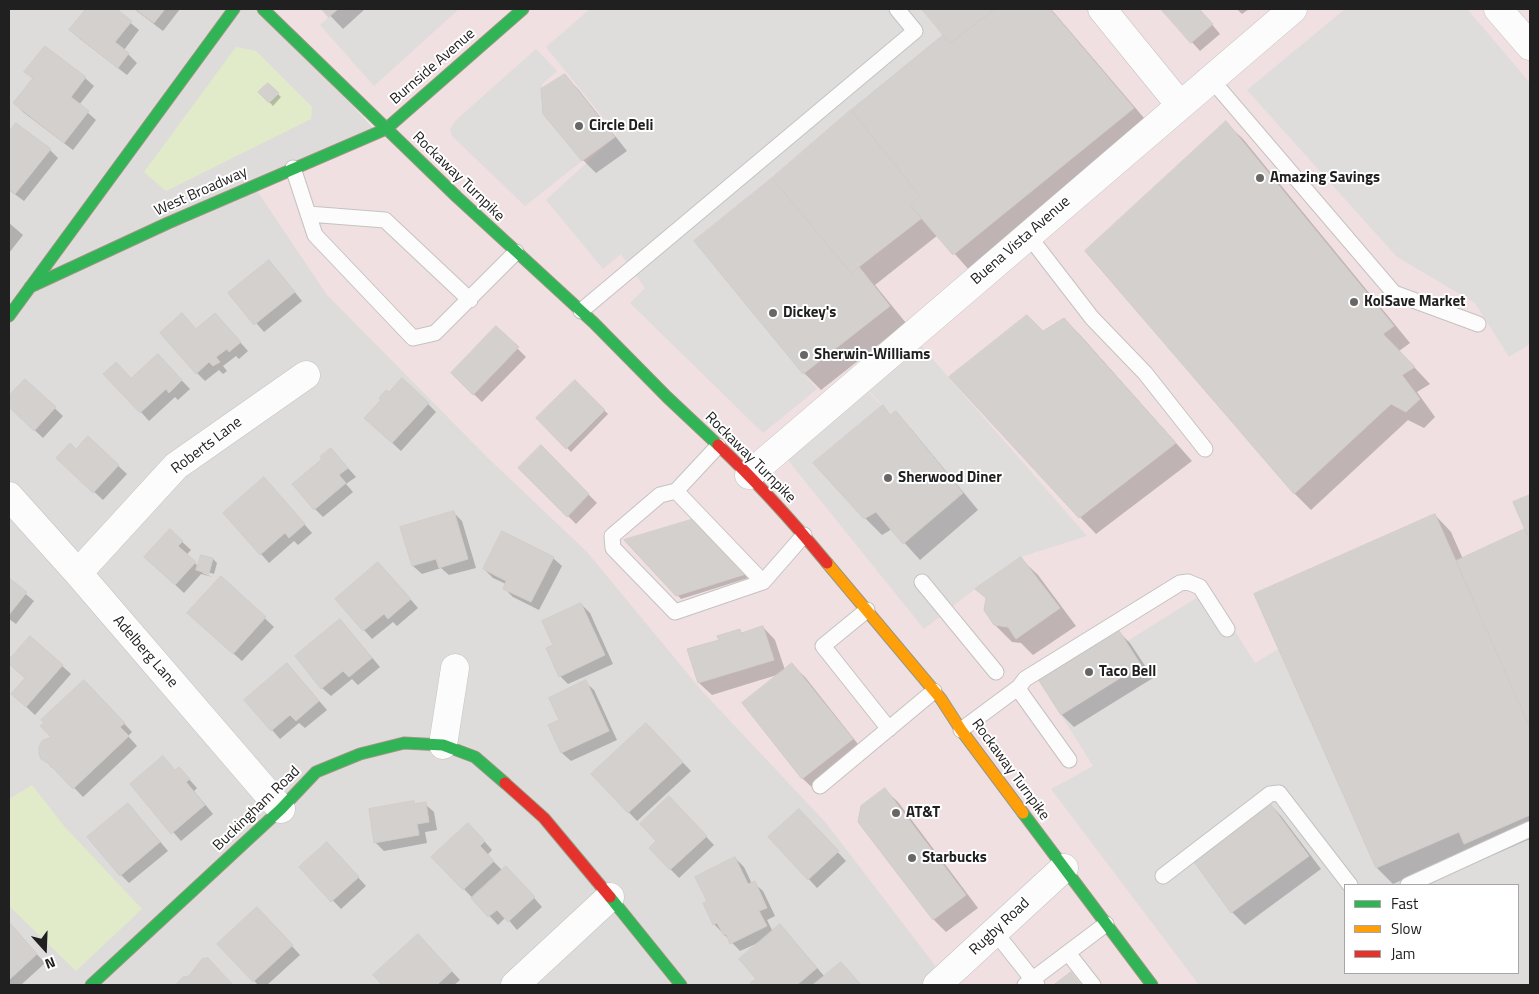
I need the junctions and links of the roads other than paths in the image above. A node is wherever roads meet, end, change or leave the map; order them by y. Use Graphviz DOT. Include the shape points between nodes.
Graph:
graph roads {
  1 [pos="234,9"];
  2 [pos="263,9"];
  3 [pos="523,9"];
  4 [pos="897,9"];
  5 [pos="1102,9"];
  6 [pos="1293,9"];
  7 [pos="1498,9"];
  8 [pos="1530,45"];
  9 [pos="1211,79"];
  10 [pos="1180,105"];
  11 [pos="386,128"];
  12 [pos="293,168"];
  13 [pos="308,214"];
  14 [pos="1028,235"];
  15 [pos="516,252"];
  16 [pos="30,287"];
  17 [pos="470,300"];
  18 [pos="581,311"];
  19 [pos="9,316"];
  20 [pos="1478,324"];
  21 [pos="306,375"];
  22 [pos="718,446"];
  23 [pos="1205,450"];
  24 [pos="749,475"];
  25 [pos="676,491"];
  26 [pos="9,496"];
  27 [pos="804,536"];
  28 [pos="78,573"];
  29 [pos="762,582"];
  30 [pos="922,582"];
  31 [pos="867,610"];
  32 [pos="1227,629"];
  33 [pos="455,668"];
  34 [pos="996,672"];
  35 [pos="1019,687"];
  36 [pos="934,691"];
  37 [pos="889,729"];
  38 [pos="961,730"];
  39 [pos="443,745"];
  40 [pos="1069,760"];
  41 [pos="820,786"];
  42 [pos="281,809"];
  43 [pos="1530,829"];
  44 [pos="1064,868"];
  45 [pos="1163,876"];
  46 [pos="1349,884"];
  47 [pos="1410,884"];
  48 [pos="610,897"];
  49 [pos="1106,924"];
  50 [pos="995,932"];
  51 [pos="1068,953"];
  52 [pos="1032,983"];
  53 [pos="91,985"];
  54 [pos="515,985"];
  55 [pos="681,985"];
  56 [pos="937,985"];
  57 [pos="1093,985"];
  58 [pos="1152,985"];
  1 -- 16 [label="main road, West Broadway"];
  2 -- 11 [label="main road, Rockaway Turnpike"];
  3 -- 11 [label="main road, Burnside Avenue"];
  4 -- 18 [label="lane" via="915,31"];
  5 -- 10 [label="street"];
  6 -- 9 [label="street, Buena Vista Avenue"];
  7 -- 8 [label="street"];
  9 -- 10 [label="street, Buena Vista Avenue"];
  9 -- 20 [label="lane" via="1394,293"];
  10 -- 14 [label="street, Buena Vista Avenue"];
  11 -- 12 [label="main road, West Broadway"];
  11 -- 15 [label="main road, Rockaway Turnpike"];
  12 -- 13 [label="lane"];
  12 -- 16 [label="main road, West Broadway"];
  13 -- 17 [label="lane" via="385,220"];
  13 -- 17 [label="lane" via="315,235 413,338 435,333"];
  14 -- 23 [label="lane" via="1092,318 1145,373"];
  14 -- 24 [label="street, Buena Vista Avenue"];
  15 -- 17 [label="lane"];
  15 -- 18 [label="main road, Rockaway Turnpike"];
  16 -- 19 [label="main road, West Broadway"];
  18 -- 22 [label="main road, Rockaway Turnpike"];
  21 -- 28 [label="street, Roberts Lane" via="176,466"];
  22 -- 24 [label="main road, Rockaway Turnpike"];
  22 -- 25 [label="lane"];
  24 -- 27 [label="main road, Rockaway Turnpike"];
  25 -- 29 [label="lane"];
  25 -- 29 [label="lane" via="660,495 612,536 613,548 675,612"];
  26 -- 28 [label="street, Adelberg Lane"];
  27 -- 29 [label="lane"];
  27 -- 31 [label="main road, Rockaway Turnpike"];
  28 -- 42 [label="street, Adelberg Lane"];
  30 -- 34 [label="lane"];
  31 -- 36 [label="main road, Rockaway Turnpike"];
  31 -- 37 [label="lane" via="823,646"];
  32 -- 35 [label="lane" via="1200,587 1188,582 1180,583 1032,674"];
  33 -- 39 [label="street"];
  35 -- 38 [label="lane"];
  35 -- 40 [label="lane"];
  36 -- 37 [label="lane"];
  36 -- 38 [label="main road, Rockaway Turnpike"];
  37 -- 41 [label="lane"];
  38 -- 44 [label="main road, Rockaway Turnpike"];
  39 -- 42 [label="main road, Buckingham Road" via="404,744 360,754 316,772"];
  39 -- 48 [label="main road, Buckingham Road" via="475,757 544,818"];
  42 -- 53 [label="main road, Buckingham Road"];
  43 -- 47 [label="lane"];
  44 -- 49 [label="main road, Rockaway Turnpike"];
  44 -- 50 [label="street, Rugby Road"];
  45 -- 46 [label="lane" via="1270,794 1280,793"];
  48 -- 54 [label="street"];
  48 -- 55 [label="main road, Buckingham Road"];
  49 -- 51 [label="lane"];
  49 -- 58 [label="main road, Rockaway Turnpike"];
  50 -- 52 [label="lane"];
  50 -- 56 [label="street, Rugby Road"];
  51 -- 52 [label="lane"];
  51 -- 57 [label="lane"];
}
